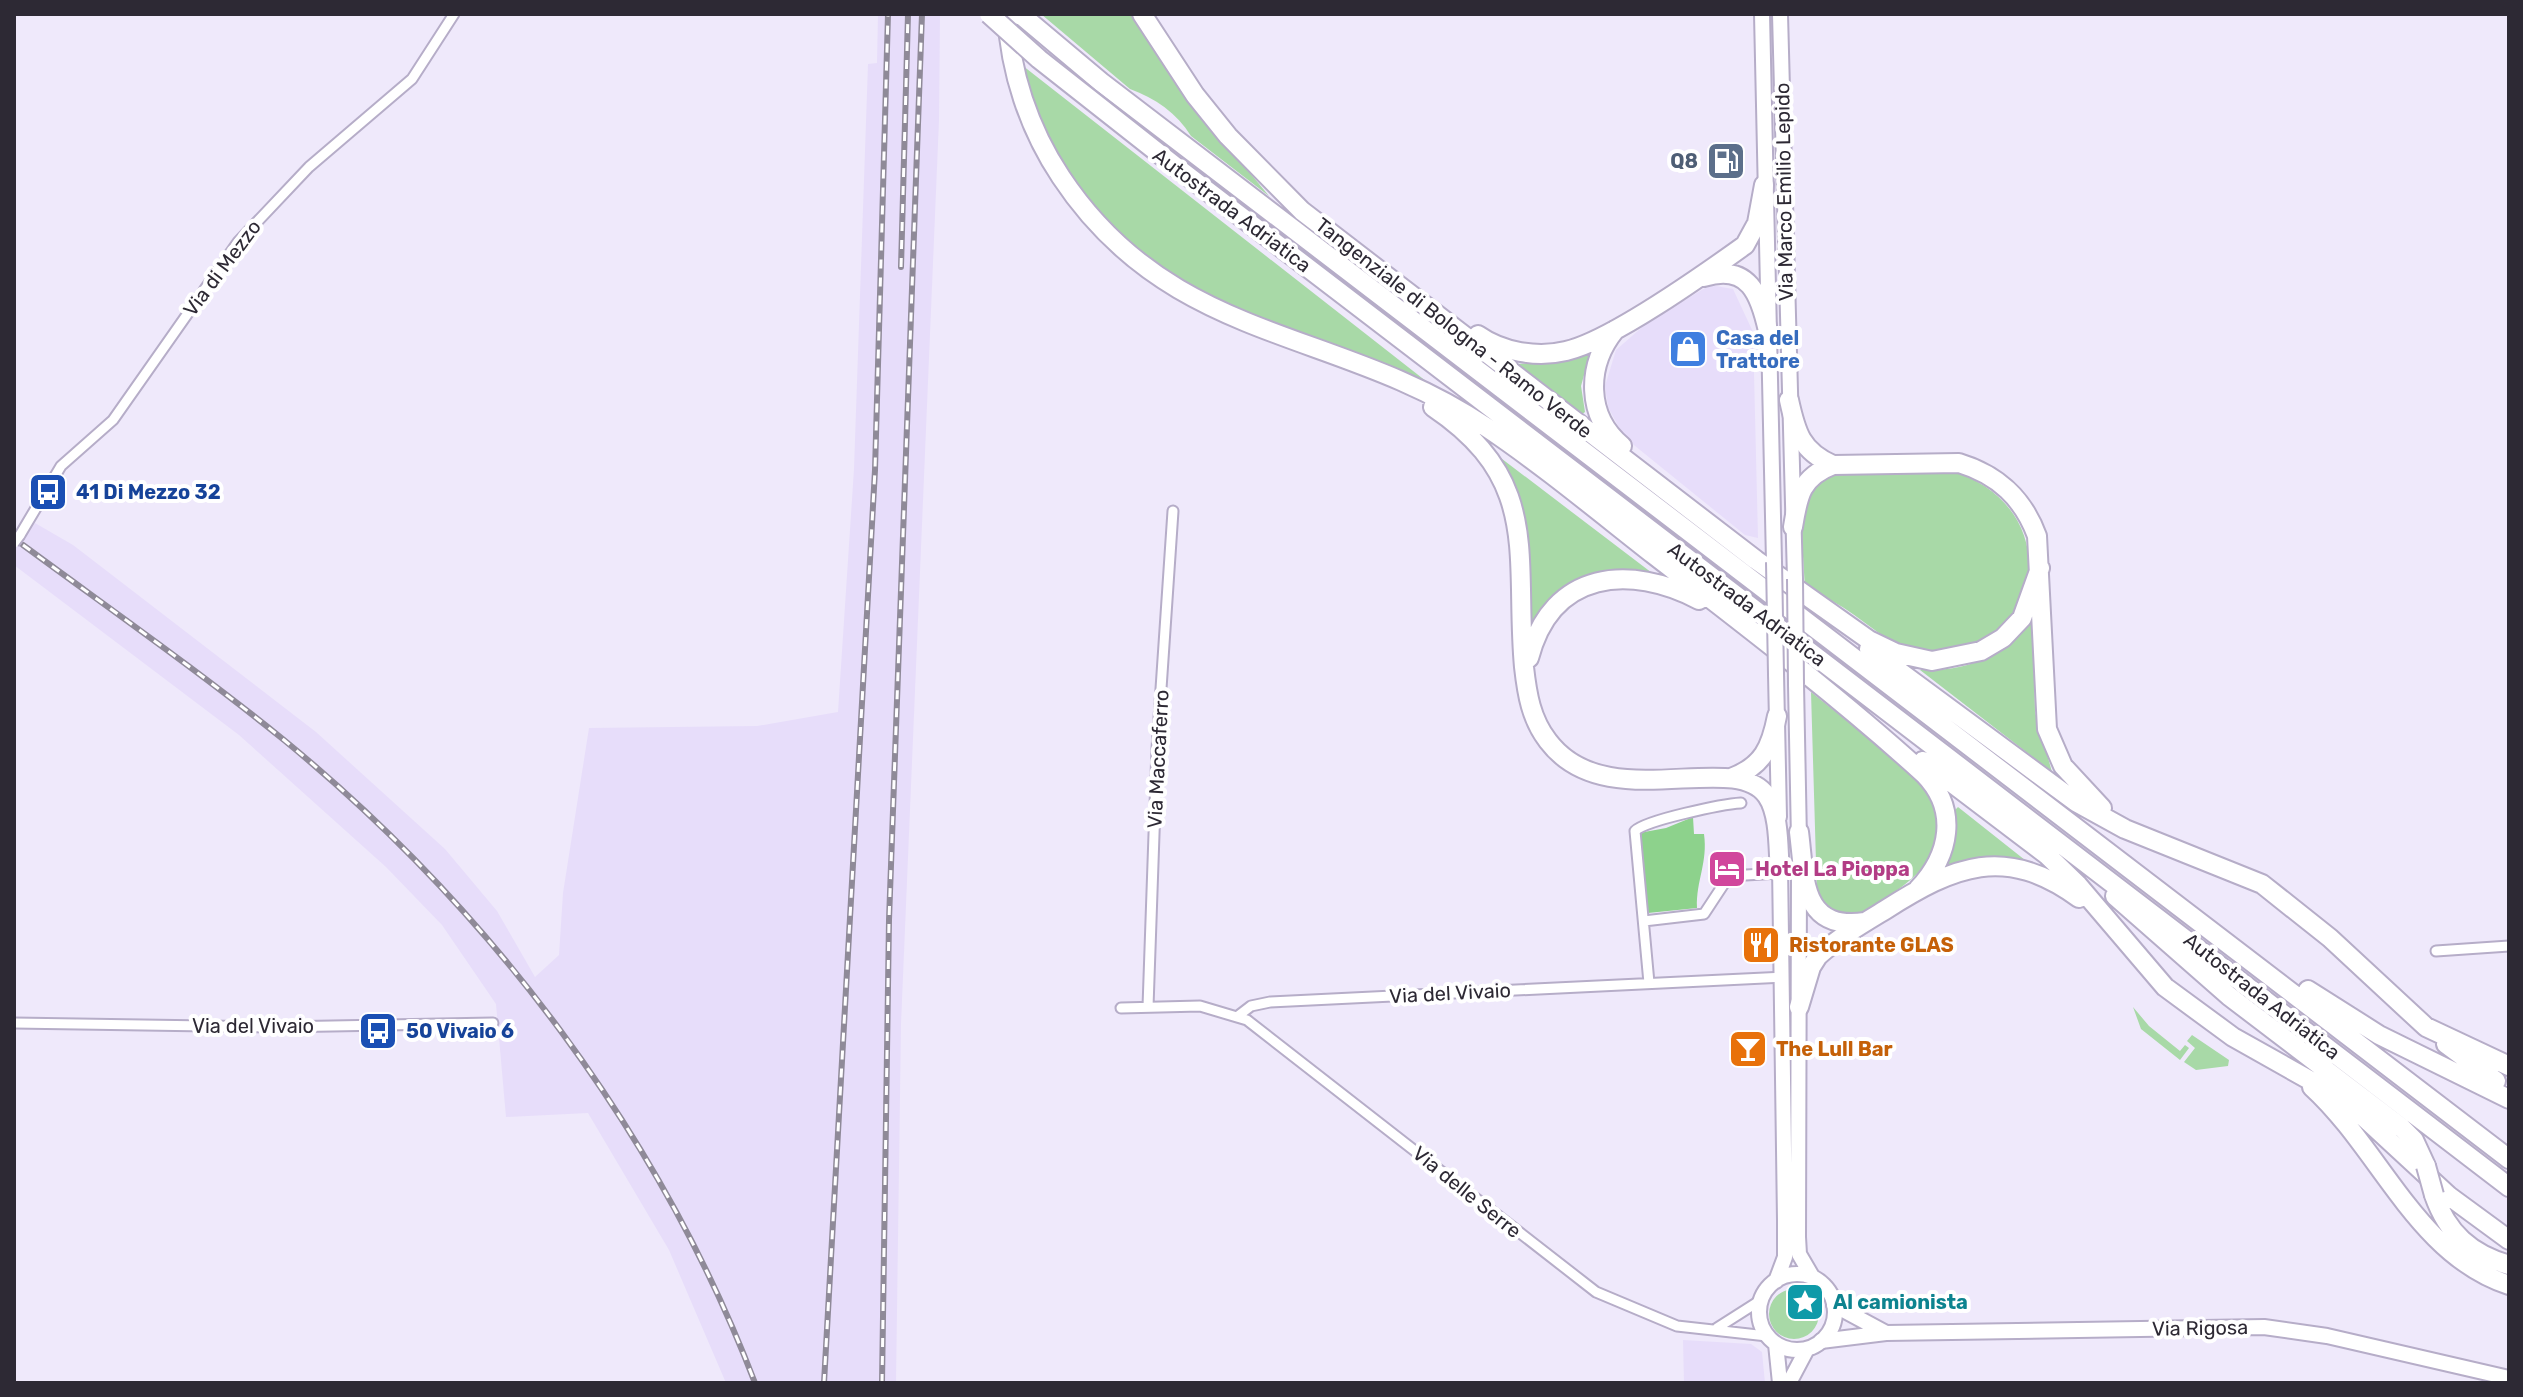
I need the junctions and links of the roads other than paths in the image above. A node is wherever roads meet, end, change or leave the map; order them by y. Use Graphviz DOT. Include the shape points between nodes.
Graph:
graph roads {
  1 [pos="454,14"];
  2 [pos="989,14"];
  3 [pos="1007,14"];
  4 [pos="1020,14"];
  5 [pos="1142,14"];
  6 [pos="1762,14"];
  7 [pos="1780,14"];
  8 [pos="1764,185"];
  9 [pos="1388,277"];
  10 [pos="1683,286"];
  11 [pos="1619,327"];
  12 [pos="1768,331"];
  13 [pos="1304,346"];
  14 [pos="1789,400"];
  15 [pos="1833,465"];
  16 [pos="1173,511"];
  17 [pos="1793,527"];
  18 [pos="17,539"];
  19 [pos="1746,552"];
  20 [pos="2040,568"];
  21 [pos="1809,598"];
  22 [pos="1757,635"];
  23 [pos="1525,676"];
  24 [pos="1816,680"];
  25 [pos="1777,716"];
  26 [pos="1731,778"];
  27 [pos="1741,803"];
  28 [pos="2040,825"];
  29 [pos="2125,829"];
  30 [pos="1799,832"];
  31 [pos="1780,873"];
  32 [pos="1918,889"];
  33 [pos="2105,917"];
  34 [pos="1644,921"];
  35 [pos="1867,921"];
  36 [pos="2207,926"];
  37 [pos="2509,946"];
  38 [pos="2436,951"];
  39 [pos="1783,977"];
  40 [pos="1649,983"];
  41 [pos="1148,1007"];
  42 [pos="1799,1007"];
  43 [pos="1121,1008"];
  44 [pos="1238,1016"];
  45 [pos="14,1023"];
  46 [pos="493,1023"];
  47 [pos="2426,1027"];
  48 [pos="2509,1066"];
  49 [pos="2289,1067"];
  50 [pos="2509,1088"];
  51 [pos="2509,1099"];
  52 [pos="2509,1159"];
  53 [pos="2509,1187"];
  54 [pos="2509,1240"];
  55 [pos="2509,1265"];
  56 [pos="1813,1278"];
  57 [pos="1776,1281"];
  58 [pos="2509,1285"];
  59 [pos="1761,1300"];
  60 [pos="1834,1305"];
  61 [pos="1715,1329"];
  62 [pos="1886,1333"];
  63 [pos="1772,1340"];
  64 [pos="1821,1341"];
  65 [pos="1807,1349"];
  66 [pos="2509,1378"];
  67 [pos="1780,1383"];
  68 [pos="1789,1383"];
  1 -- 18 [label="street, Via di Mezzo" via="412,79 309,167 238,242 113,420 61,466"];
  2 -- 28 [label="highway, Autostrada Adriatica, bridge" via="1180,170"];
  3 -- 13 [label="highway" via="1015,71 1038,136 1098,226 1119,248 1200,304"];
  4 -- 36 [label="highway, Autostrada Adriatica" via="1194,154"];
  5 -- 9 [label="highway, Tangenziale di Bologna - Ramo Verde" via="1195,95 1255,167"];
  6 -- 8 [label="main road, Via Marco Emilio Lepido"];
  7 -- 14 [label="main road, Via Marco Emilio Lepido"];
  8 -- 10 [label="highway" via="1757,223 1745,245"];
  8 -- 12 [label="main road, Via Marco Emilio Lepido"];
  9 -- 11 [label="highway" via="1485,340 1519,351 1565,351"];
  9 -- 19 [label="highway, Tangenziale di Bologna - Ramo Verde"];
  10 -- 11 [label="highway"];
  10 -- 12 [label="highway" via="1726,273 1746,281 1759,297"];
  11 -- 19 [label="highway" via="1606,343 1596,371 1594,397 1604,426"];
  12 -- 25 [label="main road, Via Marco Emilio Lepido, bridge"];
  13 -- 22 [label="highway" via="1404,383 1484,425"];
  13 -- 23 [label="highway" via="1433,408 1493,464 1507,487 1520,538"];
  14 -- 15 [label="highway" via="1801,443 1814,457"];
  14 -- 17 [label="main road, Via Marco Emilio Lepido"];
  15 -- 17 [label="highway" via="1804,485"];
  15 -- 20 [label="highway" via="1941,462 1978,469 2006,487 2025,509 2037,536"];
  16 -- 41 [label="street, Via Maccaferro" via="1157,748"];
  17 -- 30 [label="main road, Via Marco Emilio Lepido, bridge"];
  19 -- 21 [label="highway, Tangenziale di Bologna - Ramo Verde"];
  20 -- 21 [label="highway" via="2029,605 2012,630 1981,651 1942,661 1881,646"];
  20 -- 29 [label="highway" via="2044,703 2054,750 2085,792"];
  21 -- 29 [label="highway" via="2022,765"];
  22 -- 23 [label="highway" via="1665,584 1616,578 1576,591 1558,604 1535,636"];
  22 -- 24 [label="highway"];
  23 -- 26 [label="highway" via="1542,733 1560,755 1589,773 1635,781"];
  24 -- 32 [label="highway" via="1938,790 1947,838 1935,871"];
  24 -- 33 [label="highway" via="2047,855"];
  25 -- 26 [label="highway" via="1761,761"];
  25 -- 31 [label="main road, Via Marco Emilio Lepido"];
  26 -- 31 [label="highway" via="1752,783 1768,797"];
  27 -- 34 [label="street" via="1648,822 1635,831"];
  28 -- 53 [label="highway, Autostrada Adriatica"];
  28 -- 55 [label="highway, bridge" via="2229,996 2402,1128 2426,1166 2444,1220 2461,1241"];
  29 -- 47 [label="highway" via="2241,873 2330,938"];
  30 -- 35 [label="highway" via="1815,909 1832,921"];
  30 -- 42 [label="main road, Via Marco Emilio Lepido"];
  31 -- 34 [label="street" via="1729,876 1704,914"];
  31 -- 39 [label="main road, Via Marco Emilio Lepido"];
  32 -- 33 [label="highway" via="1961,869 2007,867 2050,880"];
  32 -- 35 [label="highway"];
  33 -- 49 [label="highway" via="2146,968 2196,1012"];
  34 -- 40 [label="street"];
  35 -- 42 [label="highway" via="1813,961"];
  36 -- 51 [label="highway" via="2379,1035"];
  36 -- 52 [label="highway, Autostrada Adriatica"];
  37 -- 38 [label="street"];
  39 -- 40 [label="street, Via del Vivaio"];
  39 -- 57 [label="main road, Via Marco Emilio Lepido" via="1785,1257"];
  40 -- 44 [label="street, Via del Vivaio" via="1270,1002"];
  41 -- 43 [label="street"];
  41 -- 44 [label="street" via="1200,1006"];
  42 -- 56 [label="main road, Via Marco Emilio Lepido" via="1799,1254"];
  44 -- 61 [label="street, Via delle Serre" via="1266,1031 1596,1292 1666,1323"];
  45 -- 46 [label="street, Via del Vivaio"];
  47 -- 48 [label="highway"];
  47 -- 50 [label="highway" via="2472,1066"];
  49 -- 54 [label="highway" via="2345,1100 2437,1186"];
  49 -- 58 [label="highway" via="2321,1096 2451,1254"];
  56 -- 57 [label="main road" via="1794,1275"];
  56 -- 60 [label="main road"];
  57 -- 59 [label="main road"];
  59 -- 61 [label="street"];
  59 -- 63 [label="main road" via="1759,1319"];
  60 -- 62 [label="main road, Via Rigosa"];
  60 -- 64 [label="main road" via="1832,1325"];
  61 -- 63 [label="street, Via delle Serre"];
  62 -- 64 [label="main road, Via Rigosa"];
  62 -- 66 [label="main road, Via Rigosa" via="2264,1327 2327,1336"];
  63 -- 65 [label="main road"];
  63 -- 67 [label="main road"];
  64 -- 65 [label="main road"];
  65 -- 68 [label="main road"];
}
